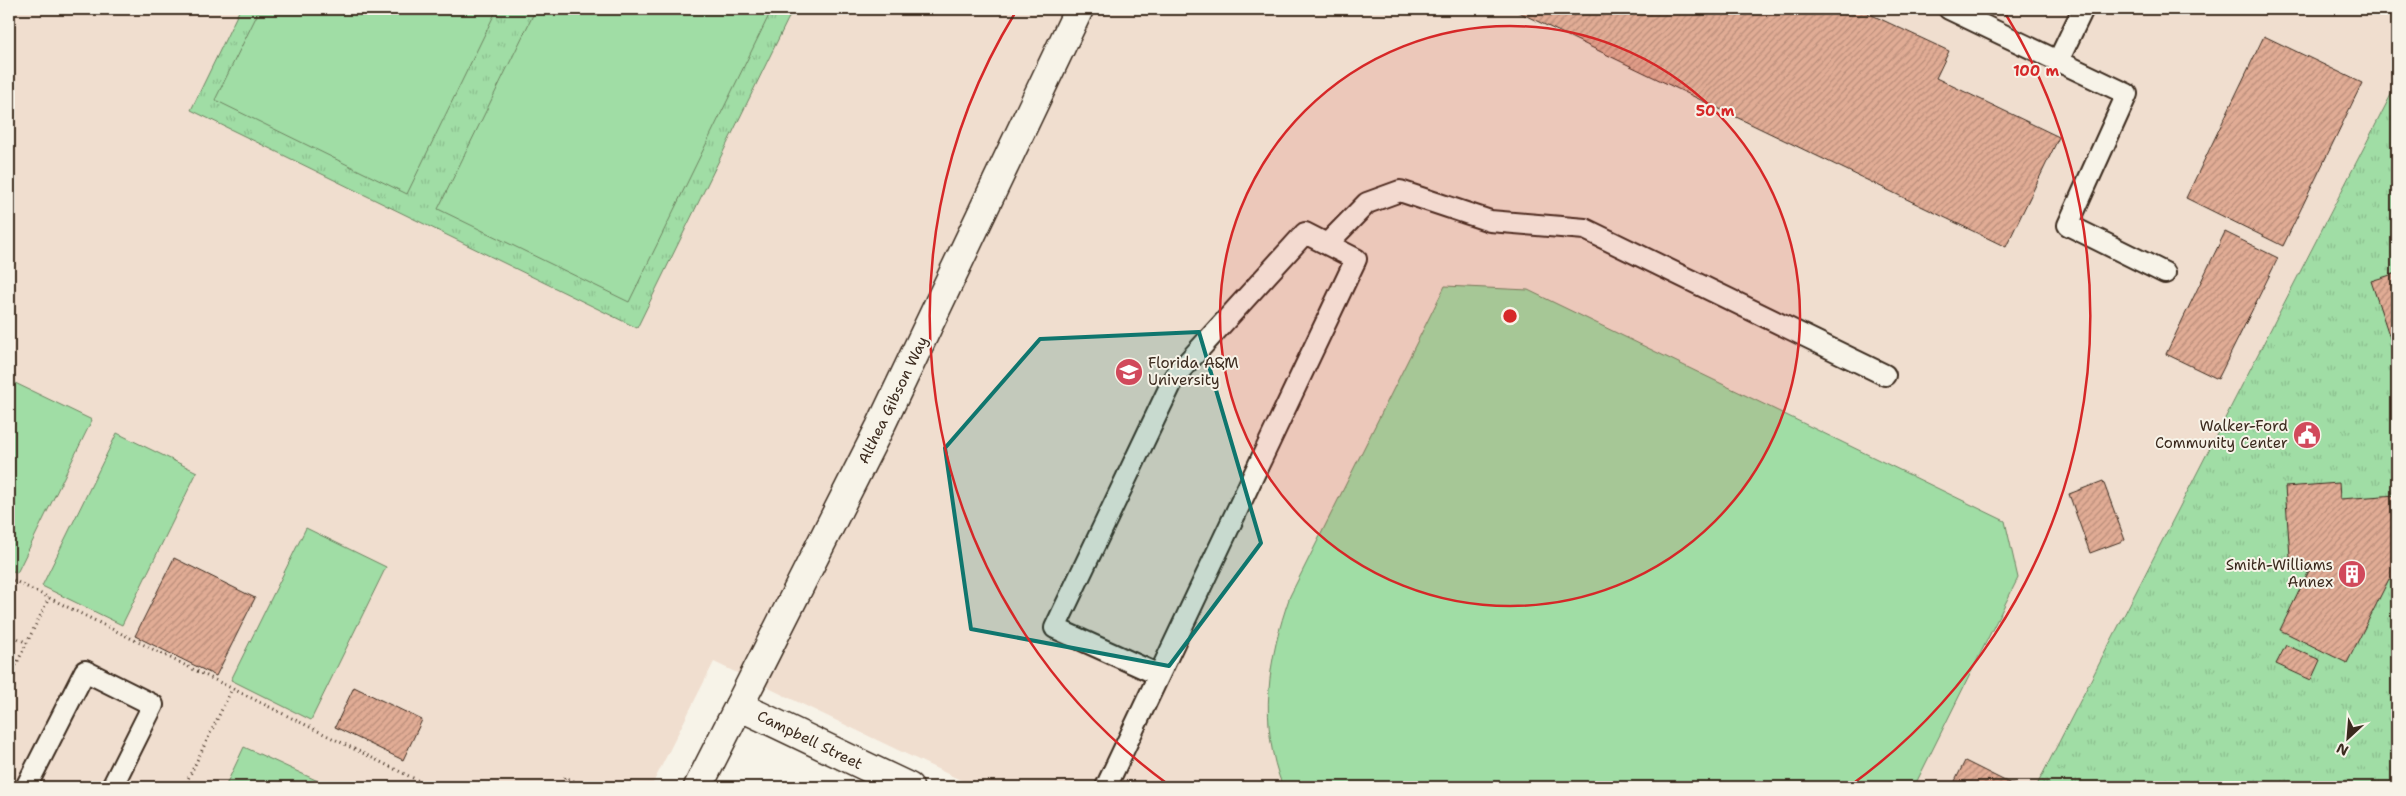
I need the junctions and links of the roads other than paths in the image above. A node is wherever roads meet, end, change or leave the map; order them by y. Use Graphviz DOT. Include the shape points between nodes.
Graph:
graph roads {
  1 [pos="1080,9"];
  2 [pos="1949,9"];
  3 [pos="2083,9"];
  4 [pos="2058,61"];
  5 [pos="1327,244"];
  6 [pos="2166,273"];
  7 [pos="1885,375"];
  8 [pos="1159,675"];
  9 [pos="739,706"];
  10 [pos="26,787"];
  11 [pos="112,787"];
  12 [pos="698,787"];
  13 [pos="909,787"];
  14 [pos="1106,787"];
  1 -- 9 [label="street, Althea Gibson Way" via="880,427"];
  2 -- 4 [label="lane"];
  3 -- 4 [label="lane"];
  4 -- 6 [label="lane" via="2128,94 2068,226"];
  5 -- 7 [label="lane" via="1367,203 1400,191 1490,221 1585,229"];
  5 -- 8 [label="lane" via="1356,259"];
  5 -- 8 [label="lane" via="1305,234 1175,376 1055,628"];
  8 -- 14 [label="lane"];
  9 -- 12 [label="street, Althea Gibson Way"];
  9 -- 13 [label="street, Campbell Street"];
  10 -- 11 [label="lane" via="86,671 153,705"];
}
